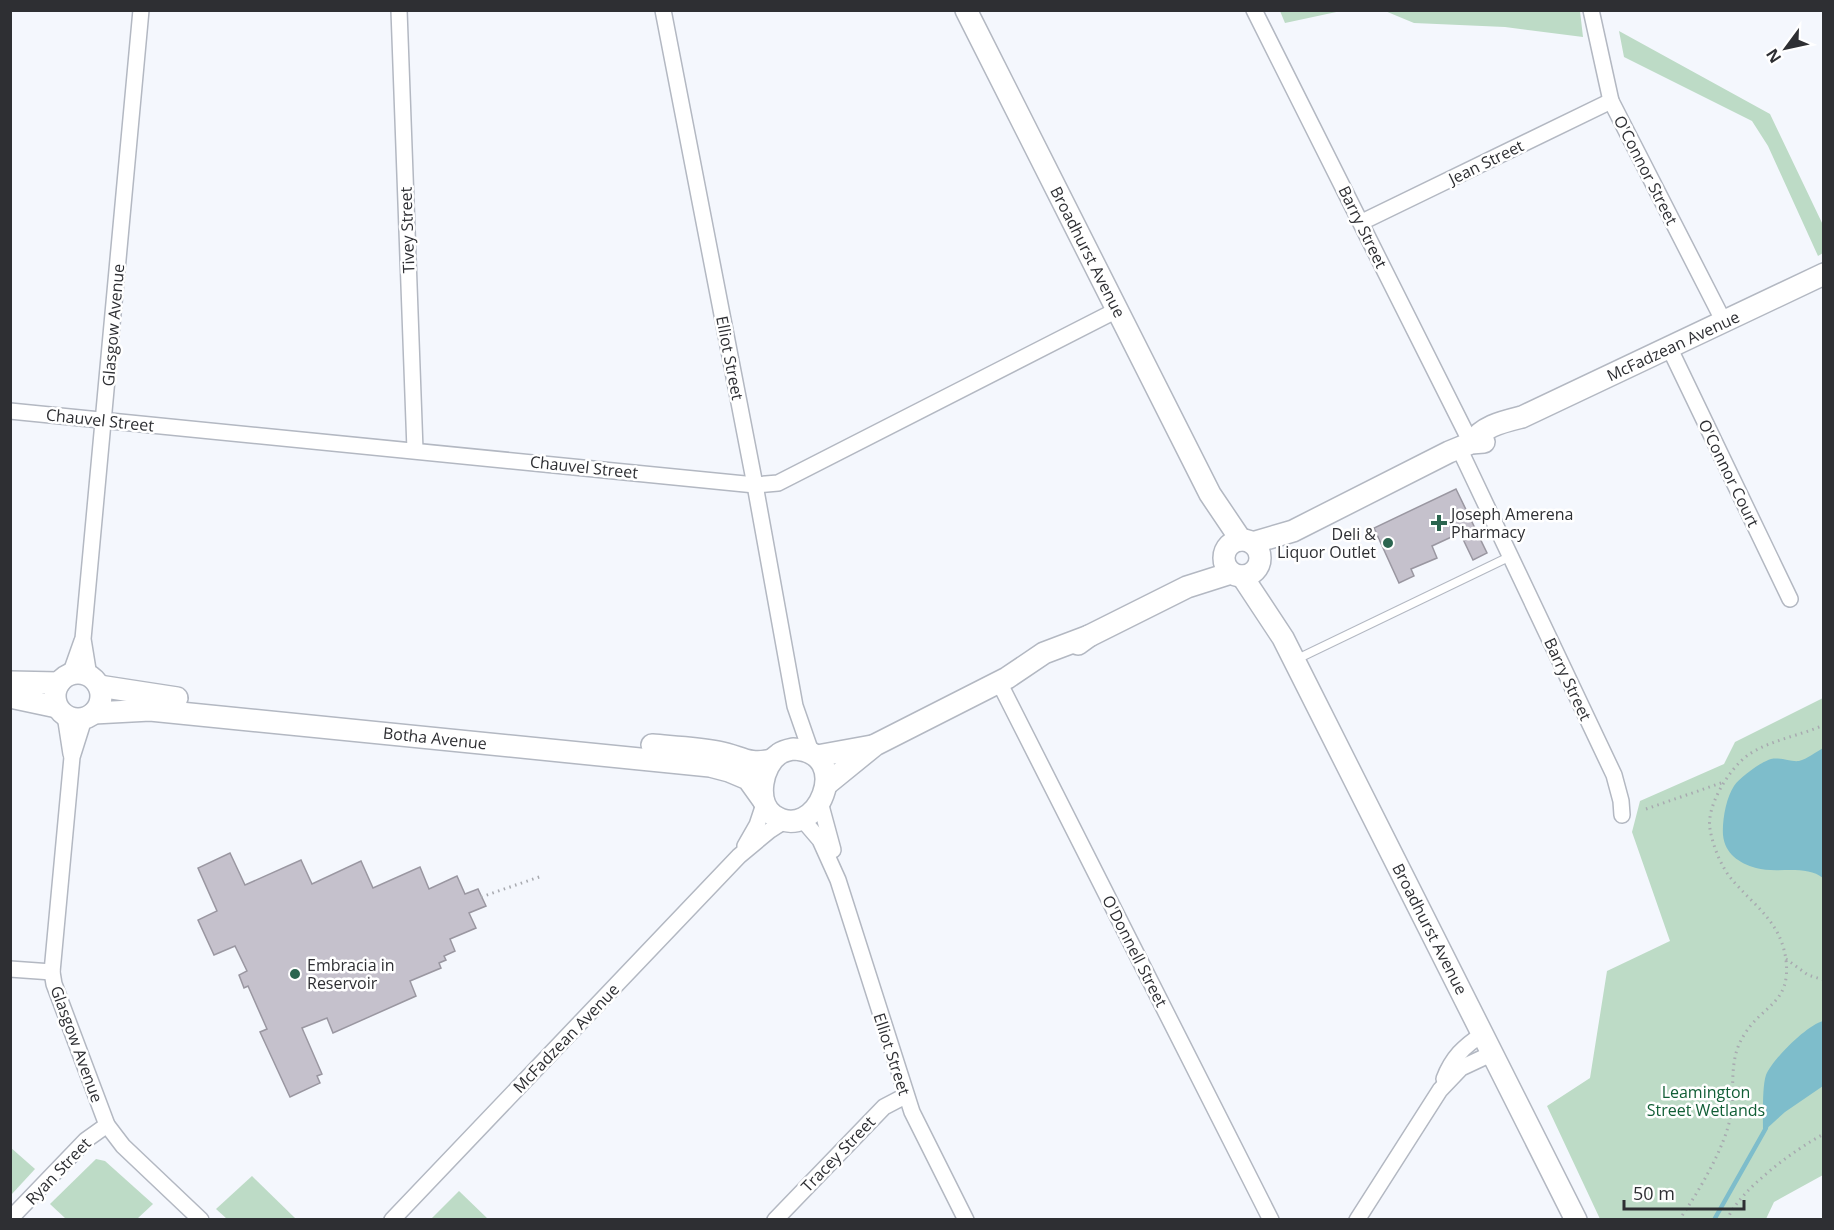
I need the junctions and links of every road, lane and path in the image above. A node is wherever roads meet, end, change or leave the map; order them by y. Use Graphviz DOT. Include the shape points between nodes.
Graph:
graph roads {
  1 [pos="141,10"];
  2 [pos="399,10"];
  3 [pos="663,10"];
  4 [pos="966,10"];
  5 [pos="1254,10"];
  6 [pos="1591,10"];
  7 [pos="1611,101"];
  8 [pos="1362,222"];
  9 [pos="1824,274"];
  10 [pos="1117,310"];
  11 [pos="1724,322"];
  12 [pos="1669,347"];
  13 [pos="10,411"];
  14 [pos="105,421"];
  15 [pos="1465,446"];
  16 [pos="415,450"];
  17 [pos="755,485"];
  18 [pos="1510,556"];
  19 [pos="1242,558"];
  20 [pos="1790,598"];
  21 [pos="1294,660"];
  22 [pos="79,680"];
  23 [pos="1003,680"];
  24 [pos="10,682"];
  25 [pos="10,697"];
  26 [pos="795,706"];
  27 [pos="75,713"];
  28 [pos="280,716"];
  29 [pos="1824,725"];
  30 [pos="876,745"];
  31 [pos="605,748"];
  32 [pos="814,754"];
  33 [pos="780,755"];
  34 [pos="1724,782"];
  35 [pos="823,793"];
  36 [pos="763,802"];
  37 [pos="1647,809"];
  38 [pos="1622,815"];
  39 [pos="794,820"];
  40 [pos="739,856"];
  41 [pos="542,876"];
  42 [pos="838,880"];
  43 [pos="482,897"];
  44 [pos="1786,959"];
  45 [pos="10,969"];
  46 [pos="52,972"];
  47 [pos="1824,980"];
  48 [pos="1483,1034"];
  49 [pos="1493,1053"];
  50 [pos="1440,1090"];
  51 [pos="905,1096"];
  52 [pos="107,1125"];
  53 [pos="1824,1134"];
  54 [pos="10,1219"];
  55 [pos="201,1220"];
  56 [pos="393,1220"];
  57 [pos="774,1220"];
  58 [pos="966,1220"];
  59 [pos="1271,1220"];
  60 [pos="1357,1220"];
  61 [pos="1576,1220"];
  62 [pos="1679,1220"];
  63 [pos="1727,1220"];
  1 -- 14 [label="street, Glasgow Avenue"];
  2 -- 16 [label="street, Tivey Street"];
  3 -- 17 [label="street, Elliot Street"];
  4 -- 10 [label="street, Broadhurst Avenue"];
  5 -- 8 [label="street, Barry Street"];
  6 -- 7 [label="street, O'Connor Street"];
  7 -- 8 [label="street, Jean Street"];
  7 -- 11 [label="street, O'Connor Street"];
  8 -- 15 [label="street, Barry Street"];
  9 -- 11 [label="street, McFadzean Avenue"];
  10 -- 17 [label="street, Chauvel Street" via="778,483"];
  10 -- 19 [label="street, Broadhurst Avenue"];
  11 -- 12 [label="street, McFadzean Avenue"];
  12 -- 15 [label="street, McFadzean Avenue" via="1522,417 1486,429"];
  12 -- 20 [label="street, O'Connor Court"];
  13 -- 14 [label="street, Chauvel Street"];
  14 -- 16 [label="street, Chauvel Street"];
  14 -- 22 [label="street, Glasgow Avenue"];
  15 -- 18 [label="street, Barry Street"];
  15 -- 19 [label="street, McFadzean Avenue"];
  16 -- 17 [label="street, Chauvel Street"];
  17 -- 26 [label="street, Elliot Street"];
  18 -- 21 [label="lane"];
  18 -- 38 [label="street, Barry Street" via="1614,775"];
  19 -- 21 [label="street, Broadhurst Avenue"];
  19 -- 23 [label="street, McFadzean Avenue" via="1089,636 1044,653"];
  21 -- 48 [label="street, Broadhurst Avenue"];
  22 -- 24 [label="street, Botha Avenue"];
  22 -- 27 [label="street" via="55,694"];
  22 -- 27 [label="street" via="101,701"];
  22 -- 28 [label="street, Botha Avenue" via="150,696"];
  23 -- 30 [label="street, McFadzean Avenue"];
  23 -- 59 [label="street, O'Donnell Street"];
  25 -- 27 [label="street, Botha Avenue"];
  26 -- 32 [label="street, Elliot Street"];
  26 -- 33 [label="street, Elliot Street" via="795,733"];
  27 -- 28 [label="street, Botha Avenue" via="150,710"];
  27 -- 46 [label="street, Glasgow Avenue"];
  28 -- 31 [label="street, Botha Avenue"];
  29 -- 34 [label="path" via="1749,755"];
  30 -- 32 [label="street, McFadzean Avenue"];
  30 -- 35 [label="street, McFadzean Avenue"];
  31 -- 33 [label="street, Botha Avenue" via="718,752 750,763"];
  31 -- 36 [label="street, Botha Avenue" via="729,771 748,779"];
  32 -- 33 [label="street" via="803,749"];
  32 -- 35 [label="street" via="825,770"];
  33 -- 36 [label="street" via="765,775"];
  34 -- 37 [label="path"];
  34 -- 44 [label="path" via="1710,815 1716,849 1732,880 1766,914 1783,944"];
  35 -- 39 [label="street" via="812,812"];
  35 -- 42 [label="street, Elliot Street"];
  36 -- 39 [label="street" via="777,817"];
  36 -- 40 [label="street, McFadzean Avenue" via="757,825"];
  39 -- 40 [label="street, McFadzean Avenue" via="769,831"];
  39 -- 42 [label="street, Elliot Street" via="820,840"];
  40 -- 56 [label="street, McFadzean Avenue"];
  41 -- 43 [label="path"];
  42 -- 51 [label="street, Elliot Street"];
  44 -- 47 [label="path" via="1808,975"];
  44 -- 62 [label="path" via="1787,977 1781,993 1744,1035 1736,1055 1726,1132 1706,1179"];
  45 -- 46 [label="street"];
  46 -- 52 [label="street, Glasgow Avenue"];
  48 -- 49 [label="street, Broadhurst Avenue"];
  48 -- 50 [label="street" via="1460,1050"];
  49 -- 50 [label="street" via="1461,1068"];
  49 -- 61 [label="street, Broadhurst Avenue"];
  50 -- 60 [label="street"];
  51 -- 57 [label="street, Tracey Street" via="884,1107"];
  51 -- 58 [label="street, Elliot Street"];
  52 -- 54 [label="street, Ryan Street" via="86,1140"];
  52 -- 55 [label="street, Glasgow Avenue" via="123,1146"];
  53 -- 63 [label="path" via="1771,1170 1741,1199"];
}
